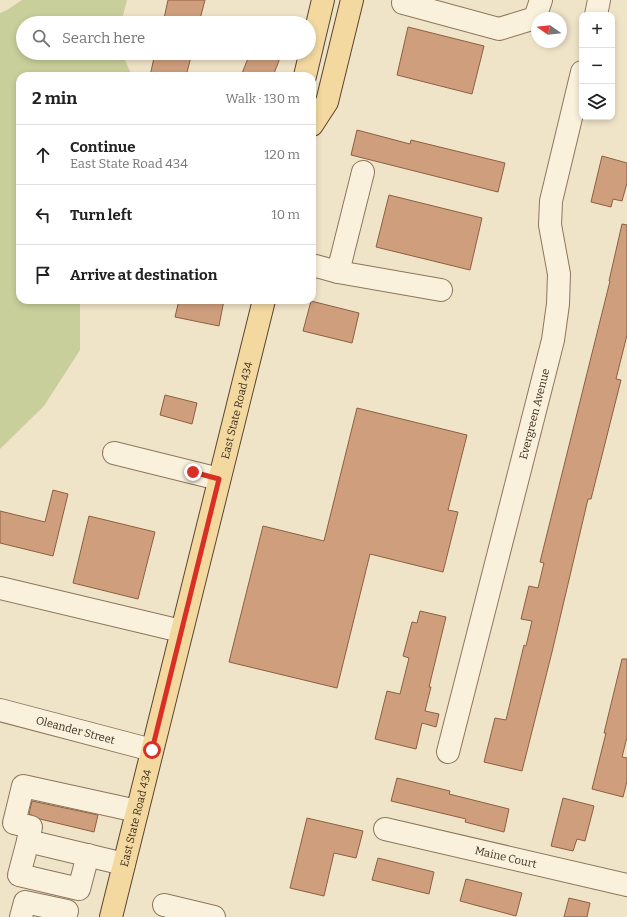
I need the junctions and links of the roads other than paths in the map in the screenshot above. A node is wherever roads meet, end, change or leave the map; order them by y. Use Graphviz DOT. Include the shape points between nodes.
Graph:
graph roads {
  1 [pos="322,0"];
  2 [pos="352,0"];
  3 [pos="541,0"];
  4 [pos="599,0"];
  5 [pos="399,1"];
  6 [pos="597,12"];
  7 [pos="316,27"];
  8 [pos="309,60"];
  9 [pos="306,72"];
  10 [pos="579,84"];
  11 [pos="316,119"];
  12 [pos="363,172"];
  13 [pos="316,266"];
  14 [pos="338,272"];
  15 [pos="441,290"];
  16 [pos="263,304"];
  17 [pos="114,453"];
  18 [pos="219,479"];
  19 [pos="0,588"];
  20 [pos="181,631"];
  21 [pos="0,710"];
  22 [pos="152,750"];
  23 [pos="448,752"];
  24 [pos="137,811"];
  25 [pos="385,829"];
  26 [pos="29,834"];
  27 [pos="88,855"];
  28 [pos="124,864"];
  29 [pos="627,885"];
  30 [pos="164,905"];
  31 [pos="22,917"];
  32 [pos="65,917"];
  33 [pos="111,917"];
  34 [pos="214,917"];
  1 -- 7 [label="main road"];
  2 -- 11 [label="main road" via="327,102"];
  3 -- 5 [label="street" via="535,18 499,29"];
  4 -- 6 [label="street"];
  8 -- 9 [label="main road"];
  10 -- 23 [label="street, Evergreen Avenue" via="551,201 550,225 559,274 553,340"];
  12 -- 14 [label="street"];
  13 -- 14 [label="street"];
  14 -- 15 [label="street"];
  16 -- 18 [label="main road, East State Road 434"];
  17 -- 18 [label="street"];
  18 -- 20 [label="main road, East State Road 434"];
  19 -- 20 [label="street"];
  20 -- 22 [label="main road, East State Road 434"];
  21 -- 22 [label="street, Oleander Street"];
  22 -- 24 [label="main road, East State Road 434"];
  24 -- 26 [label="street" via="23,786 14,823"];
  24 -- 28 [label="main road, East State Road 434"];
  25 -- 29 [label="street, Maine Court"];
  26 -- 27 [label="street"];
  26 -- 27 [label="street" via="20,875 79,889"];
  27 -- 28 [label="street"];
  28 -- 33 [label="main road, East State Road 434"];
  30 -- 34 [label="street"];
  31 -- 32 [label="street" via="25,902 67,911"];
}
